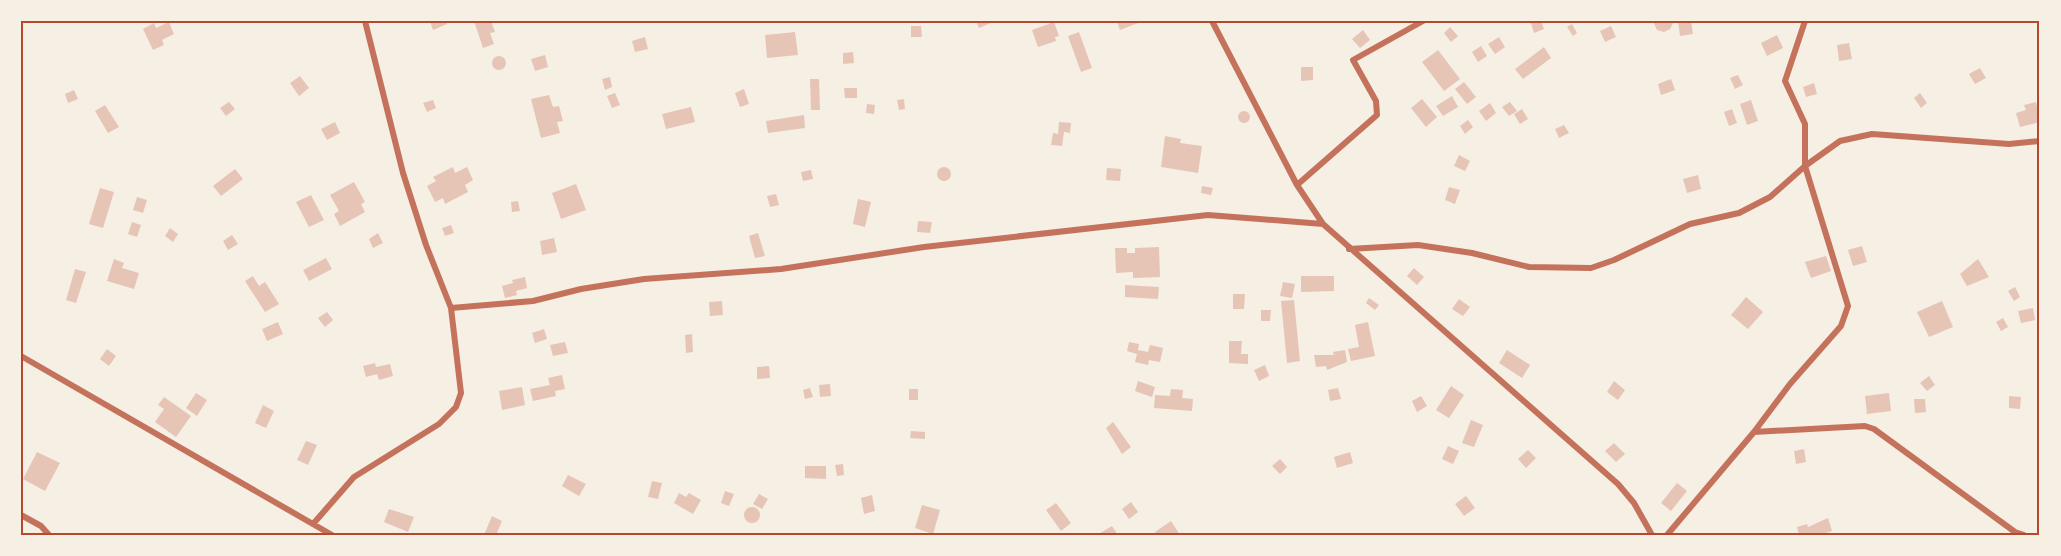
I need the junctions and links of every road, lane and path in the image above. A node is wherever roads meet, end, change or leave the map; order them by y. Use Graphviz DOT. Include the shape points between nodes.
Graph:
graph roads {
  1 [pos="365,21"];
  2 [pos="1212,21"];
  3 [pos="1423,21"];
  4 [pos="1805,21"];
  5 [pos="2040,141"];
  6 [pos="1804,166"];
  7 [pos="1297,185"];
  8 [pos="1323,224"];
  9 [pos="1349,249"];
  10 [pos="451,308"];
  11 [pos="21,356"];
  12 [pos="1754,432"];
  13 [pos="21,515"];
  14 [pos="313,524"];
  15 [pos="49,535"];
  16 [pos="332,535"];
  17 [pos="1652,535"];
  18 [pos="1667,535"];
  19 [pos="2024,535"];
  1 -- 10 [label="street" via="403,173"];
  2 -- 7 [label="street"];
  3 -- 7 [label="street" via="1353,60 1376,101 1377,115"];
  4 -- 6 [label="street" via="1785,81 1805,124"];
  5 -- 6 [label="street" via="2009,144 1872,134 1840,141"];
  6 -- 9 [label="street" via="1770,197 1739,213 1690,224 1591,268 1529,267 1418,245"];
  6 -- 12 [label="street" via="1848,306 1841,326"];
  7 -- 8 [label="street"];
  8 -- 9 [label="street"];
  8 -- 10 [label="street" via="1197,216 924,247 781,269 644,279 533,301"];
  9 -- 17 [label="street" via="1618,484"];
  10 -- 14 [label="street" via="461,393 456,406 439,424 354,477"];
  11 -- 14 [label="street"];
  12 -- 18 [label="street"];
  12 -- 19 [label="street" via="1865,426 1874,429"];
  13 -- 15 [label="street"];
  14 -- 16 [label="street"];
}
